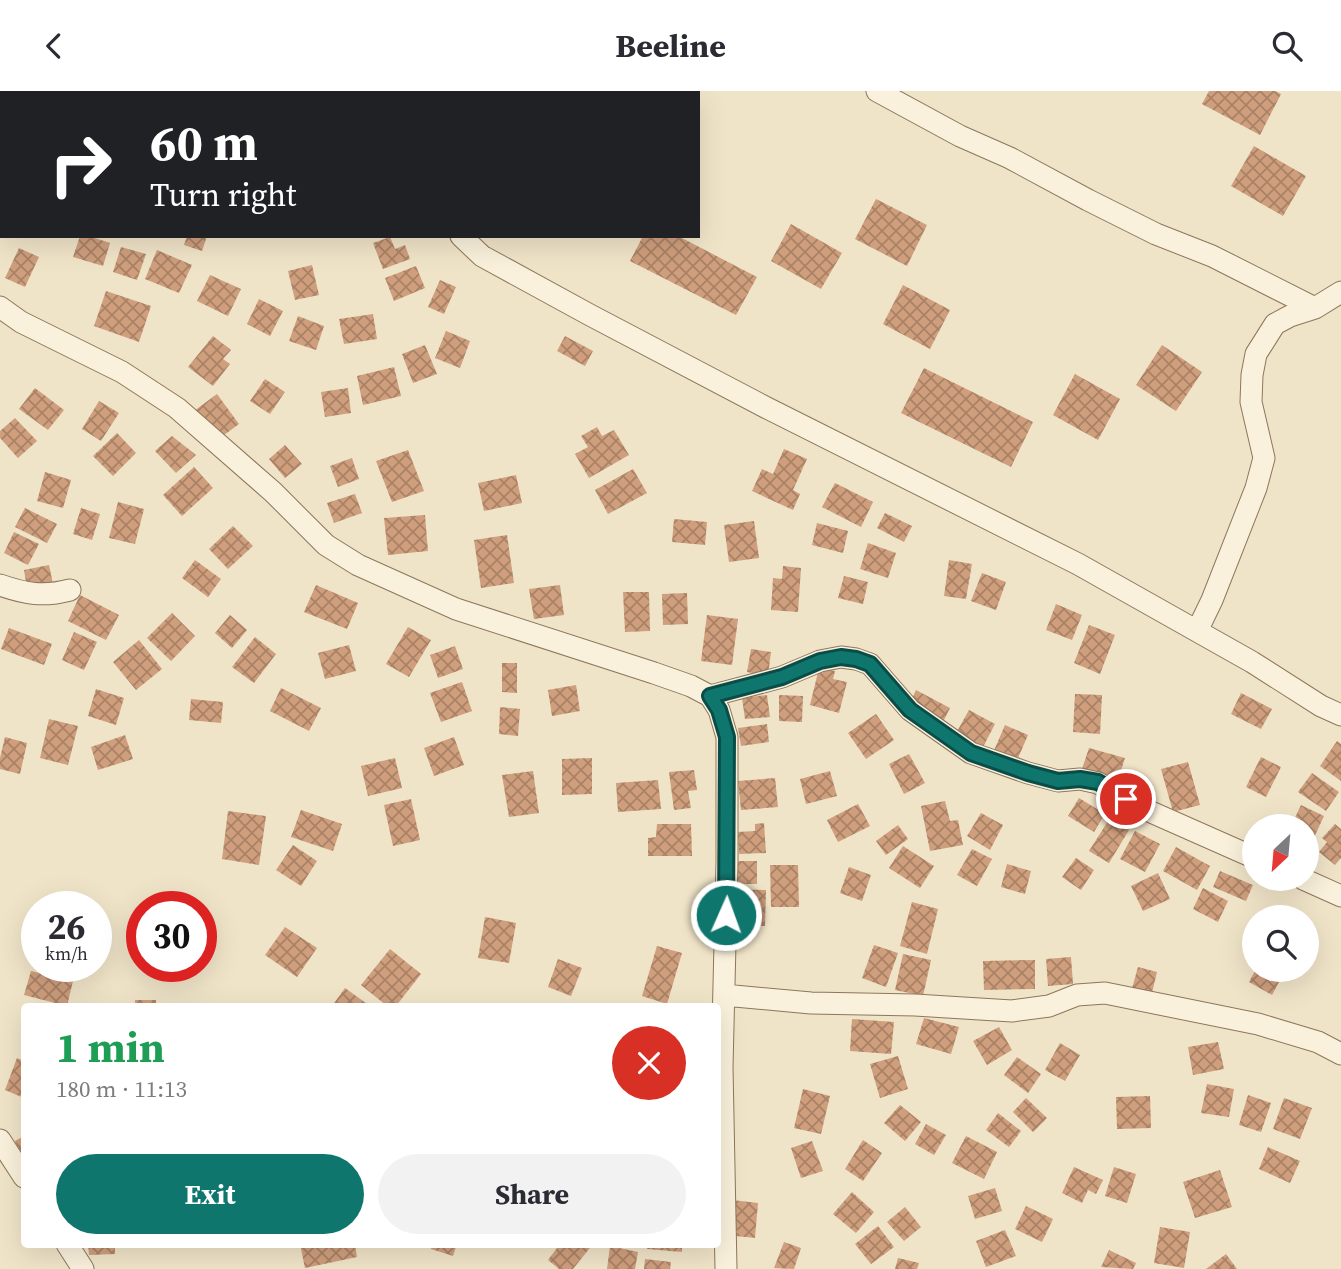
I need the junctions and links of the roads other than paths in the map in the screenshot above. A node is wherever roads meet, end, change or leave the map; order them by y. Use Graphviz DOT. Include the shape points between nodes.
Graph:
graph roads {
  1 [pos="877,91"];
  2 [pos="463,238"];
  3 [pos="1341,292"];
  4 [pos="0,307"];
  5 [pos="1315,308"];
  6 [pos="0,585"];
  7 [pos="70,590"];
  8 [pos="1197,631"];
  9 [pos="710,696"];
  10 [pos="1341,715"];
  11 [pos="1242,852"];
  12 [pos="1320,887"];
  13 [pos="1341,896"];
  14 [pos="724,995"];
  15 [pos="1341,1054"];
  16 [pos="0,1140"];
  17 [pos="21,1172"];
  18 [pos="70,1248"];
  19 [pos="83,1269"];
  20 [pos="726,1269"];
  1 -- 5 [label="street" via="1156,234 1212,256"];
  2 -- 8 [label="street" via="482,257 590,315 1078,564"];
  3 -- 5 [label="street"];
  4 -- 9 [label="street" via="122,372 177,408 326,545 358,565 456,609 654,673"];
  5 -- 8 [label="street" via="1275,324 1256,355 1251,403 1264,458"];
  6 -- 7 [label="street" via="48,595"];
  8 -- 10 [label="street"];
  9 -- 11 [label="street" via="782,677 820,661 856,659 870,664 910,710 971,753 1058,781 1098,782 1142,808"];
  9 -- 14 [label="street" via="727,737"];
  12 -- 13 [label="street"];
  14 -- 15 [label="street" via="1012,1011 1105,993 1258,1024"];
  14 -- 20 [label="street"];
  16 -- 17 [label="street"];
  18 -- 19 [label="street"];
}
